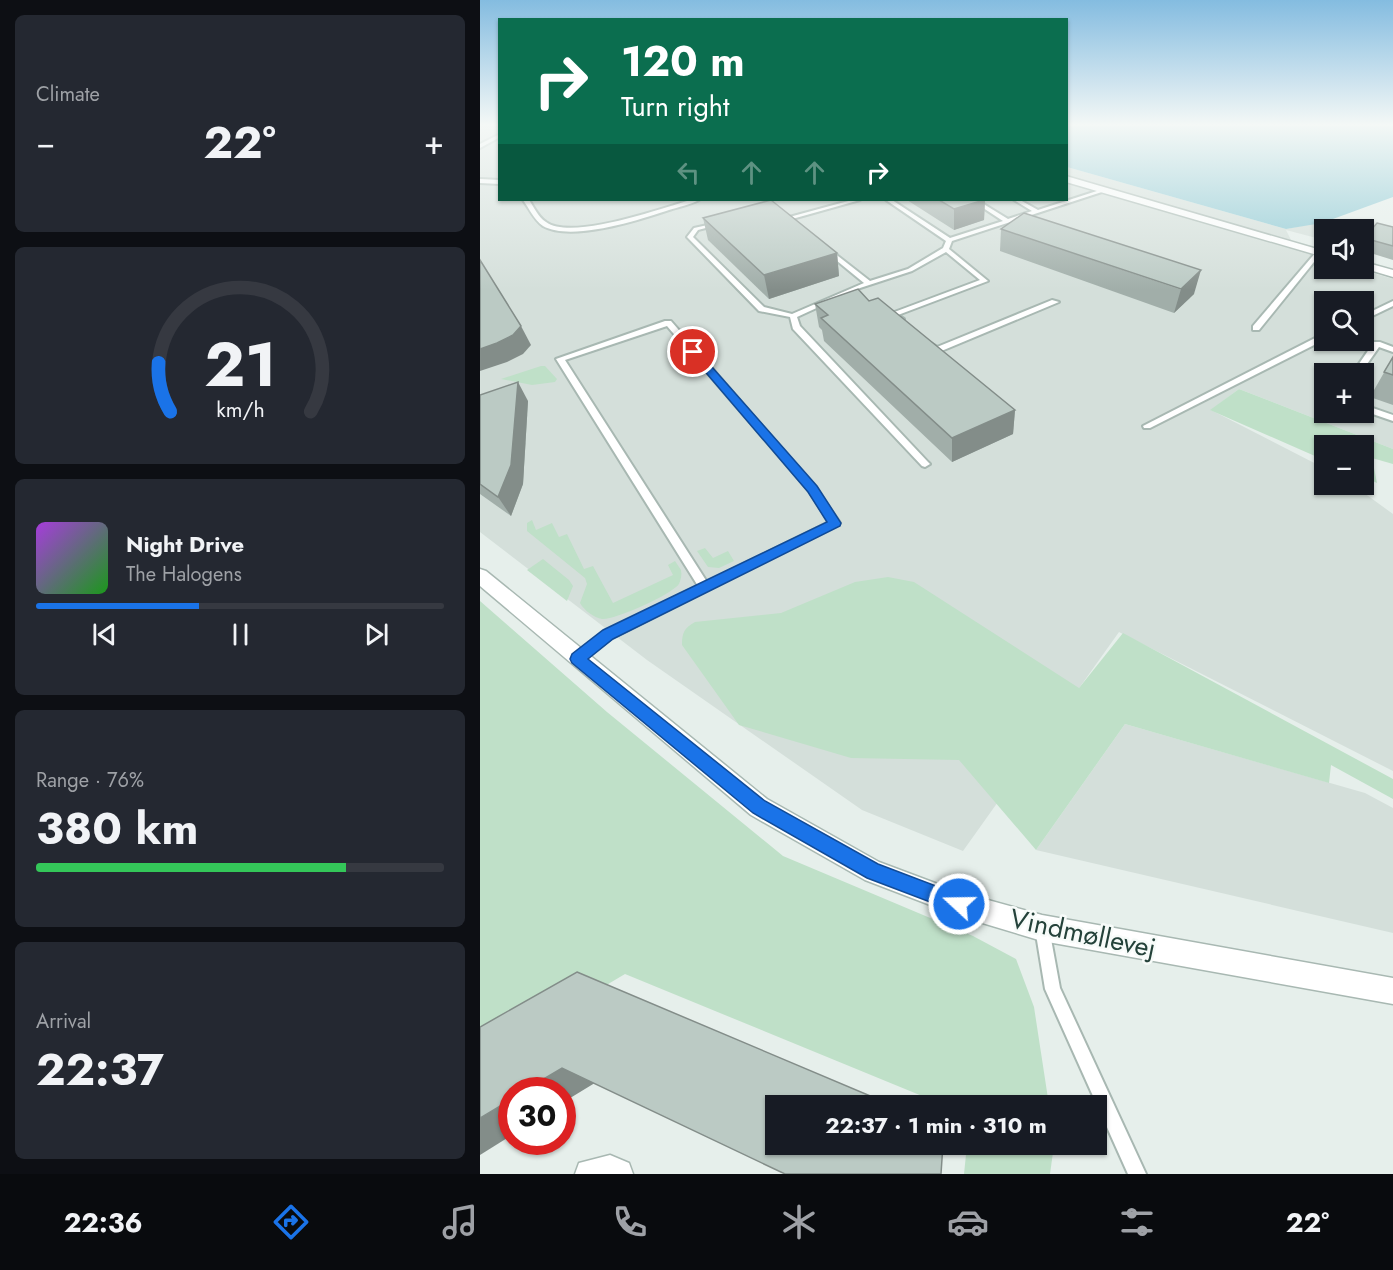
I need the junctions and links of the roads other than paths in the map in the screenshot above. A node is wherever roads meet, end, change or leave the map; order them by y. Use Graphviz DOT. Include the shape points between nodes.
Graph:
graph roads {
  1 [pos="480,181"];
  2 [pos="1072,181"];
  3 [pos="498,182"];
  4 [pos="1105,190"];
  5 [pos="527,201"];
  6 [pos="692,201"];
  7 [pos="852,201"];
  8 [pos="890,201"];
  9 [pos="976,201"];
  10 [pos="1019,201"];
  11 [pos="1036,211"];
  12 [pos="729,220"];
  13 [pos="1007,221"];
  14 [pos="795,226"];
  15 [pos="949,240"];
  16 [pos="823,247"];
  17 [pos="946,249"];
  18 [pos="1314,251"];
  19 [pos="1314,262"];
  20 [pos="1374,268"];
  21 [pos="1393,274"];
  22 [pos="869,283"];
  23 [pos="1055,302"];
  24 [pos="1393,303"];
  25 [pos="1374,313"];
  26 [pos="793,316"];
  27 [pos="910,328"];
  28 [pos="1256,328"];
  29 [pos="919,335"];
  30 [pos="1314,343"];
  31 [pos="1393,350"];
  32 [pos="1364,363"];
  33 [pos="1374,411"];
  34 [pos="1393,418"];
  35 [pos="1147,426"];
  36 [pos="925,464"];
  37 [pos="480,576"];
  38 [pos="704,586"];
  39 [pos="578,659"];
  40 [pos="1042,928"];
  41 [pos="1393,991"];
  42 [pos="590,1174"];
  43 [pos="618,1174"];
  44 [pos="1137,1174"];
  1 -- 3 [label="lane"];
  2 -- 4 [label="street"];
  4 -- 11 [label="lane"];
  4 -- 18 [label="street"];
  5 -- 6 [label="lane" via="543,224 561,230 593,229"];
  7 -- 14 [label="lane" via="782,216"];
  8 -- 15 [label="lane"];
  9 -- 13 [label="lane"];
  10 -- 11 [label="lane"];
  11 -- 13 [label="lane"];
  12 -- 26 [label="lane" via="696,229 690,237 762,309"];
  13 -- 15 [label="lane"];
  15 -- 17 [label="lane"];
  16 -- 22 [label="lane"];
  17 -- 22 [label="lane" via="910,270"];
  17 -- 27 [label="lane" via="985,281 893,314"];
  19 -- 28 [label="lane"];
  20 -- 21 [label="street"];
  22 -- 26 [label="lane"];
  23 -- 29 [label="lane" via="936,350"];
  24 -- 25 [label="lane"];
  26 -- 36 [label="lane" via="796,327"];
  30 -- 35 [label="lane"];
  31 -- 32 [label="lane" via="1377,344"];
  33 -- 34 [label="lane"];
  37 -- 39 [label="street, Vindmøllevej"];
  38 -- 38 [label="lane" via="603,427 560,359 668,323 813,489 835,523"];
  38 -- 39 [label="lane" via="608,635"];
  39 -- 40 [label="street, Vindmøllevej" via="759,807 783,822 873,872 959,904"];
  40 -- 41 [label="street, Vindmøllevej"];
  40 -- 44 [label="lane" via="1053,989"];
  42 -- 43 [label="street" via="610,1170"];
}
